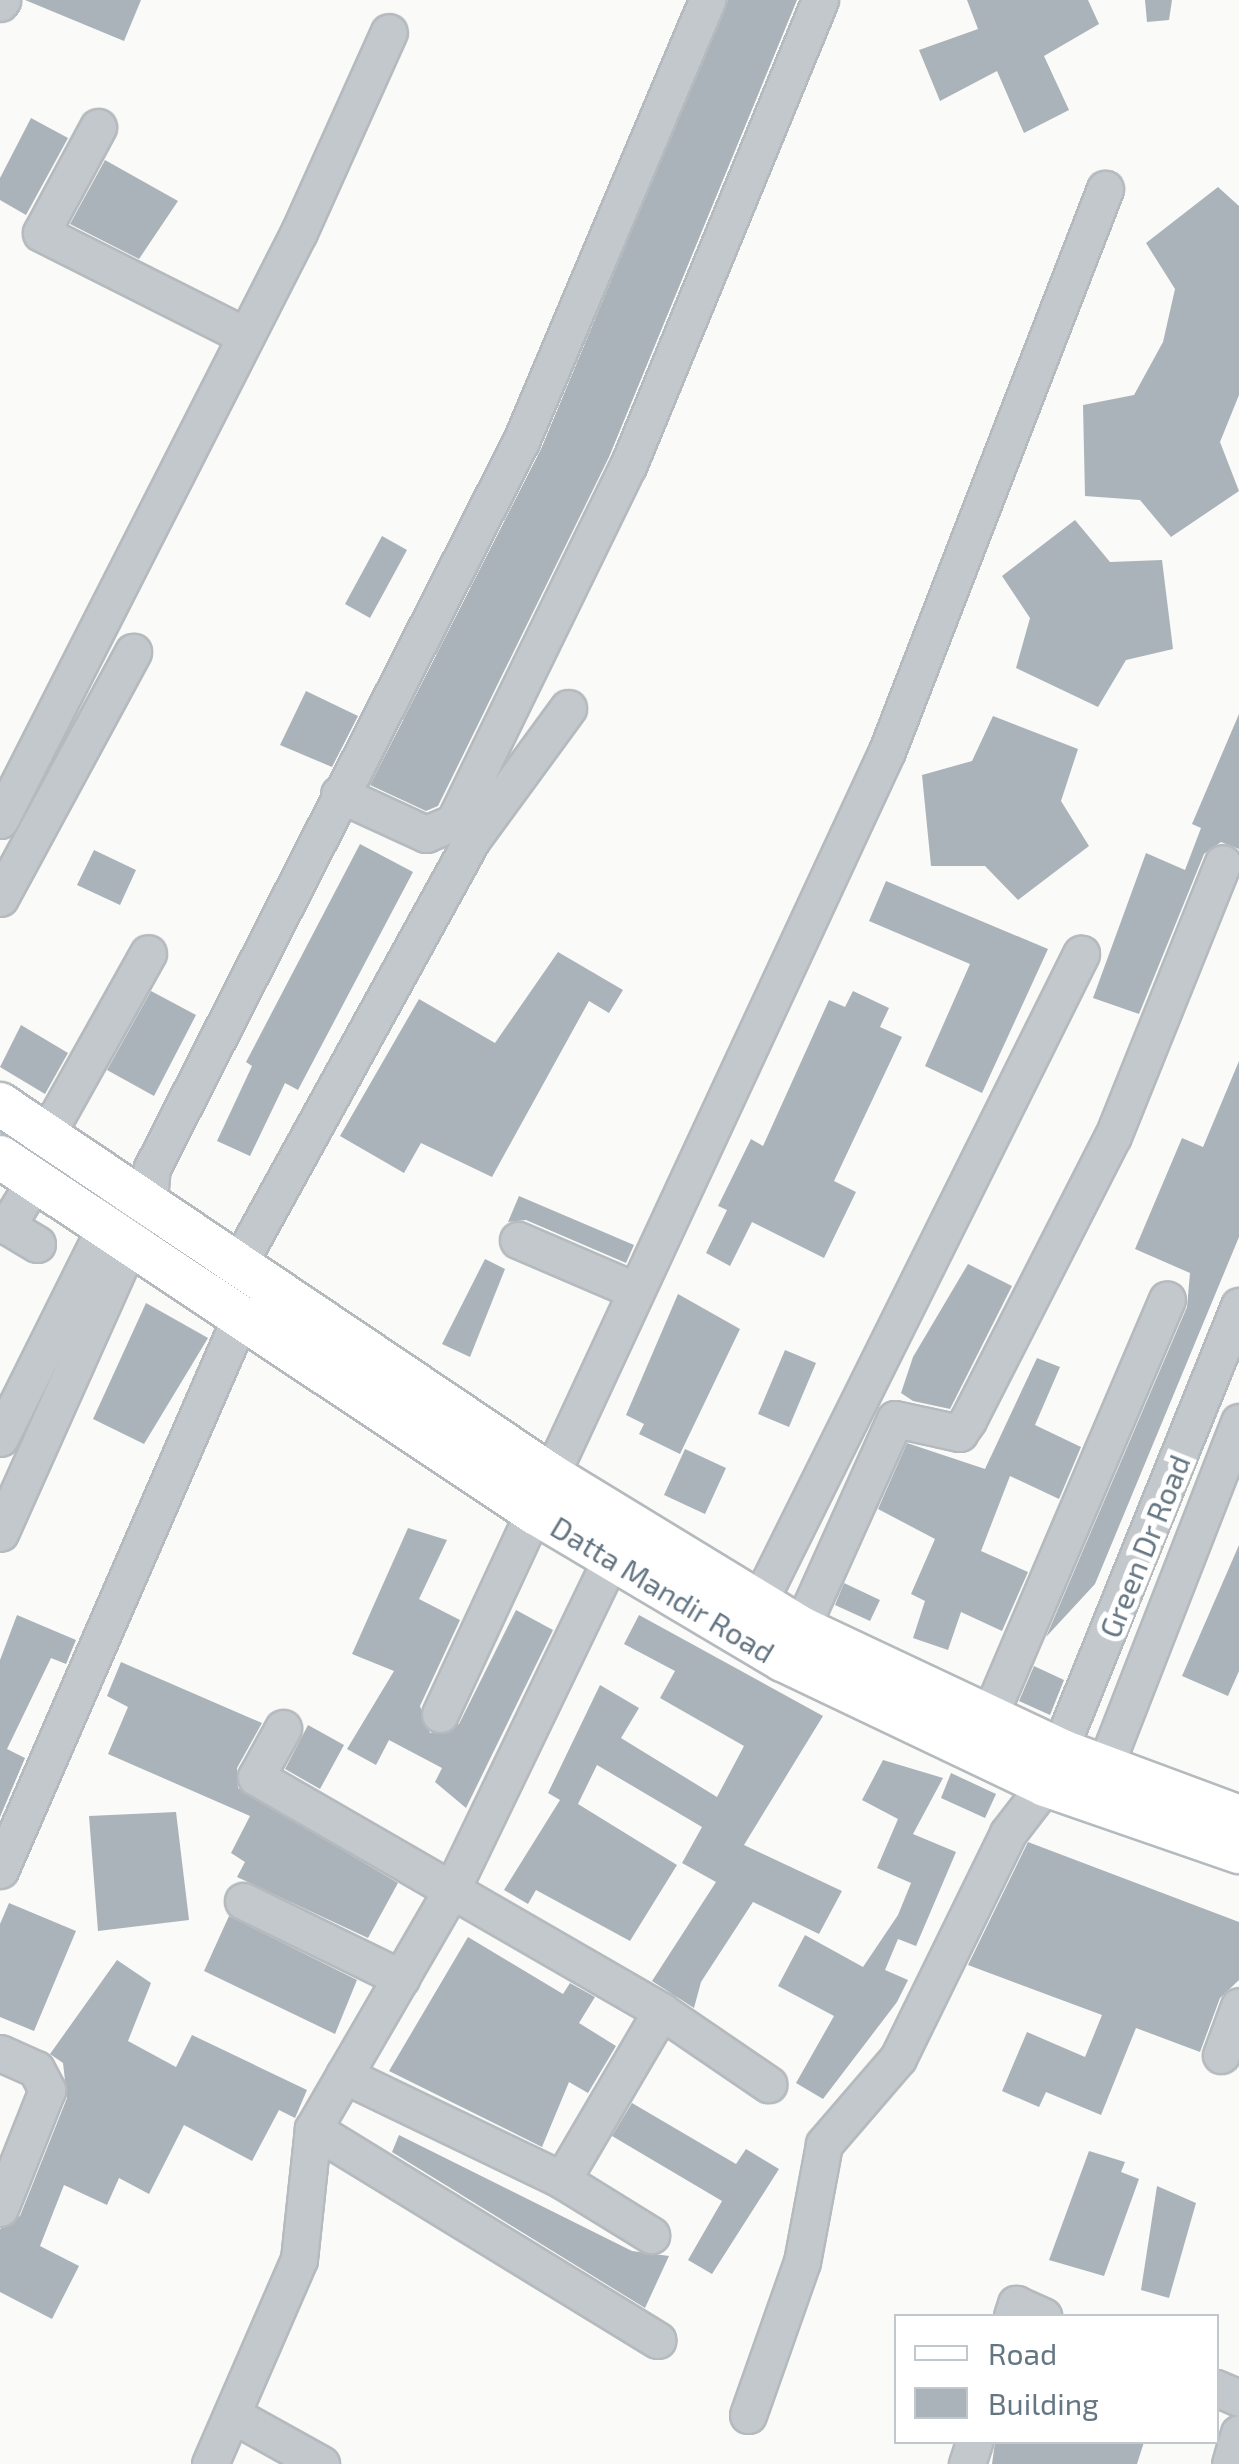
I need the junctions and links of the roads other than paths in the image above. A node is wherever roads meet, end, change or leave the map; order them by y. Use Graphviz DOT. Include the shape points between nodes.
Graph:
graph roads {
  1 [pos="707,0"];
  2 [pos="820,0"];
  3 [pos="389,32"];
  4 [pos="98,128"];
  5 [pos="1105,190"];
  6 [pos="246,336"];
  7 [pos="133,652"];
  8 [pos="568,708"];
  9 [pos="339,794"];
  10 [pos="0,820"];
  11 [pos="1222,863"];
  12 [pos="0,898"];
  13 [pos="148,953"];
  14 [pos="1082,954"];
  15 [pos="0,1104"];
  16 [pos="46,1134"];
  17 [pos="17,1168"];
  18 [pos="142,1184"];
  19 [pos="14,1231"];
  20 [pos="118,1234"];
  21 [pos="518,1240"];
  22 [pos="238,1265"];
  23 [pos="634,1290"];
  24 [pos="1167,1300"];
  25 [pos="1239,1306"];
  26 [pos="240,1318"];
  27 [pos="1231,1349"];
  28 [pos="1239,1422"];
  29 [pos="0,1438"];
  30 [pos="542,1494"];
  31 [pos="0,1533"];
  32 [pos="618,1541"];
  33 [pos="759,1602"];
  34 [pos="800,1628"];
  35 [pos="1084,1696"];
  36 [pos="1127,1713"];
  37 [pos="440,1714"];
  38 [pos="988,1719"];
  39 [pos="283,1728"];
  40 [pos="1054,1769"];
  41 [pos="1098,1785"];
  42 [pos="1239,1817"];
  43 [pos="1239,1852"];
  44 [pos="0,1870"];
  45 [pos="452,1889"];
  46 [pos="242,1901"];
  47 [pos="401,1978"];
  48 [pos="1239,2006"];
  49 [pos="660,2011"];
  50 [pos="0,2052"];
  51 [pos="1221,2055"];
  52 [pos="344,2076"];
  53 [pos="768,2084"];
  54 [pos="314,2128"];
  55 [pos="562,2180"];
  56 [pos="0,2208"];
  57 [pos="651,2235"];
  58 [pos="1013,2314"];
  59 [pos="1038,2314"];
  60 [pos="657,2340"];
  61 [pos="233,2415"];
  62 [pos="748,2415"];
  63 [pos="1239,2433"];
  64 [pos="212,2463"];
  65 [pos="321,2464"];
  66 [pos="1230,2464"];
  1 -- 9 [label="street" via="521,441"];
  2 -- 9 [label="street" via="628,466 454,822 426,834"];
  3 -- 6 [label="street"];
  4 -- 6 [label="street" via="42,233"];
  5 -- 23 [label="street" via="887,751"];
  6 -- 10 [label="street"];
  7 -- 12 [label="street"];
  8 -- 22 [label="street" via="473,838"];
  9 -- 18 [label="street"];
  11 -- 34 [label="street" via="1114,1136 968,1420 959,1433 895,1419"];
  13 -- 16 [label="street"];
  14 -- 33 [label="street"];
  15 -- 16 [label="main road, Datta Mandir Road"];
  16 -- 18 [label="main road, Datta Mandir Road"];
  17 -- 19 [label="street"];
  17 -- 20 [label="main road, Datta Mandir Road"];
  18 -- 20 [label="street"];
  18 -- 22 [label="main road, Datta Mandir Road"];
  20 -- 26 [label="main road, Datta Mandir Road"];
  20 -- 29 [label="street"];
  20 -- 31 [label="street"];
  21 -- 23 [label="street"];
  22 -- 30 [label="main road, Datta Mandir Road"];
  23 -- 30 [label="street"];
  24 -- 38 [label="street"];
  25 -- 27 [label="street, Green Dr Road"];
  26 -- 30 [label="main road, Datta Mandir Road"];
  26 -- 44 [label="street"];
  27 -- 35 [label="street, Green Dr Road"];
  28 -- 36 [label="street, Green Dr Road"];
  30 -- 32 [label="main road, Datta Mandir Road"];
  30 -- 37 [label="street"];
  32 -- 33 [label="main road, Datta Mandir Road"];
  32 -- 40 [label="main road, Datta Mandir Road" via="784,1660"];
  32 -- 45 [label="street"];
  33 -- 34 [label="main road, Datta Mandir Road"];
  34 -- 38 [label="main road, Datta Mandir Road"];
  35 -- 36 [label="street"];
  35 -- 40 [label="street, Green Dr Road"];
  36 -- 41 [label="street, Green Dr Road"];
  38 -- 40 [label="main road, Datta Mandir Road"];
  39 -- 45 [label="street" via="256,1777"];
  40 -- 41 [label="main road, Datta Mandir Road"];
  40 -- 62 [label="street, Green Dr Road" via="1008,1833 908,2040 824,2144 802,2262"];
  41 -- 42 [label="main road, Datta Mandir Road"];
  41 -- 43 [label="main road, Datta Mandir Road"];
  45 -- 47 [label="street"];
  45 -- 49 [label="street"];
  46 -- 47 [label="street"];
  47 -- 52 [label="street"];
  48 -- 51 [label="street"];
  49 -- 53 [label="street"];
  49 -- 55 [label="street"];
  50 -- 56 [label="street" via="36,2069 47,2090"];
  52 -- 54 [label="street"];
  52 -- 55 [label="street"];
  54 -- 60 [label="street"];
  54 -- 61 [label="street" via="299,2259"];
  55 -- 57 [label="street"];
  58 -- 59 [label="street" via="1016,2304"];
  61 -- 64 [label="street"];
  61 -- 65 [label="street"];
  63 -- 66 [label="street"];
}
